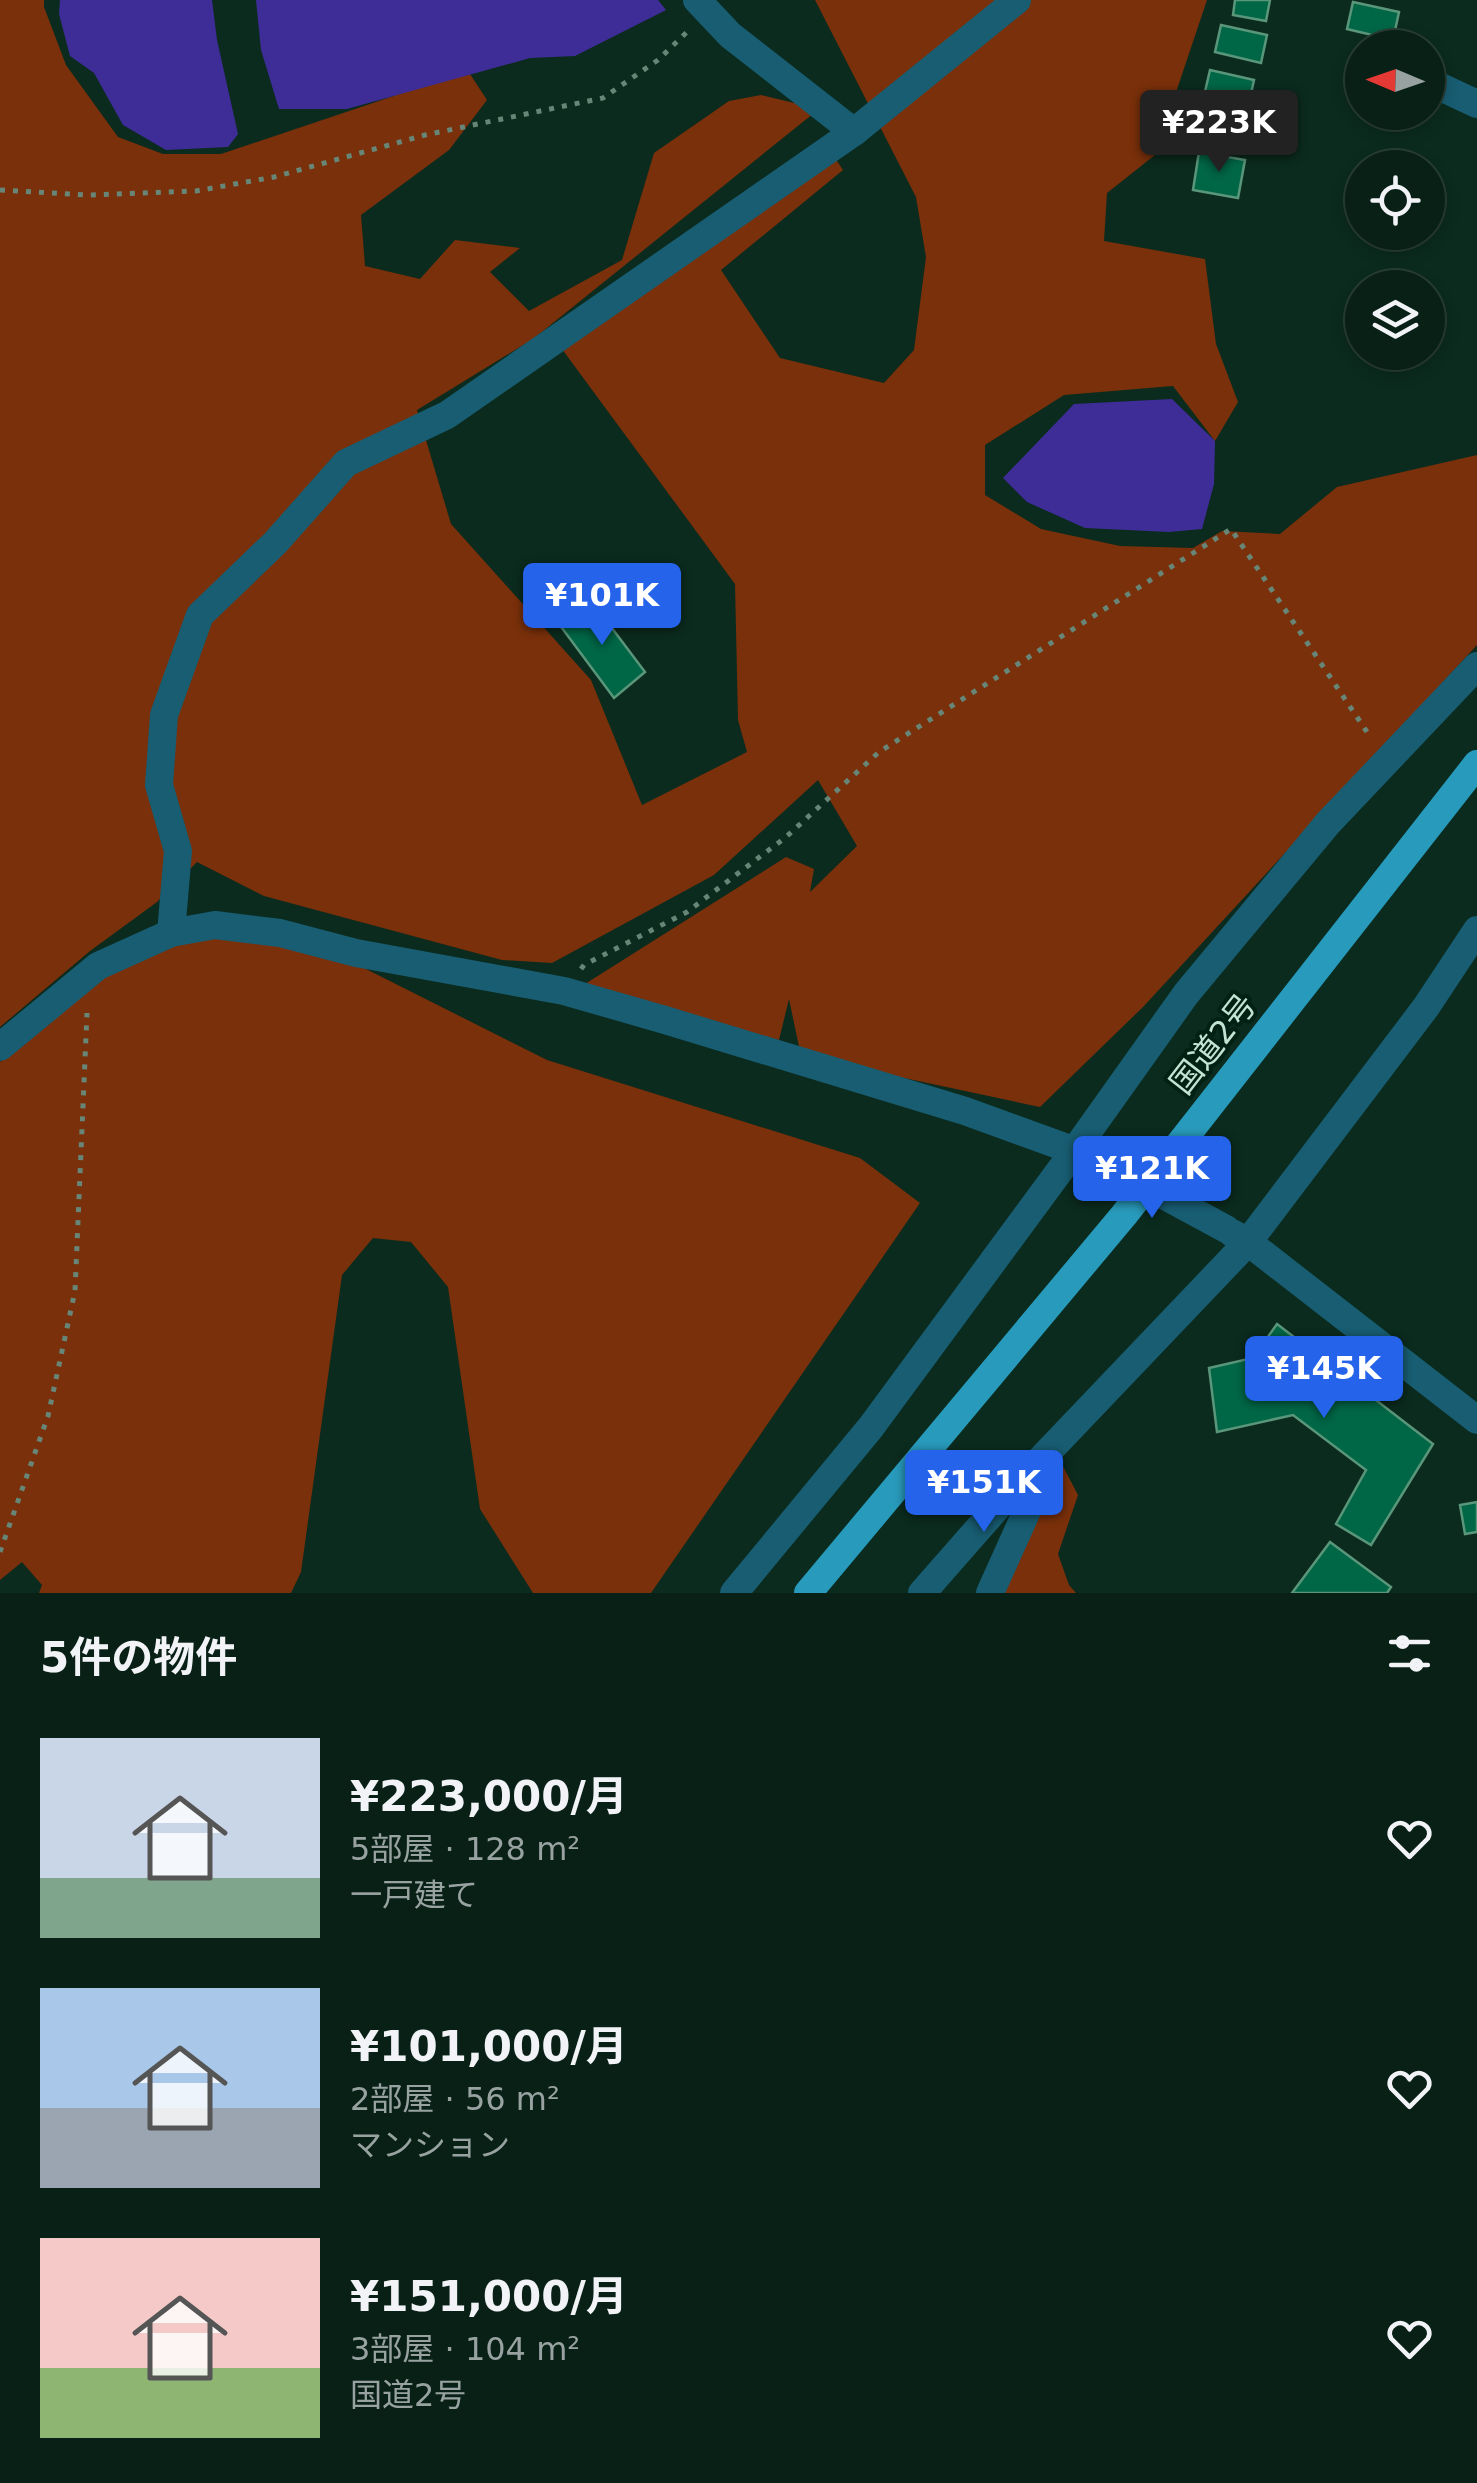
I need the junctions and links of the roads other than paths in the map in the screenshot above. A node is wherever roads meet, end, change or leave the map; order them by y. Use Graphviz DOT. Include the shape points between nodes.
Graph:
graph roads {
  1 [pos="1017,0"];
  2 [pos="710,4"];
  3 [pos="1445,89"];
  4 [pos="1477,104"];
  5 [pos="854,132"];
  6 [pos="1477,666"];
  7 [pos="1477,764"];
  8 [pos="1477,930"];
  9 [pos="171,934"];
  10 [pos="0,1047"];
  11 [pos="1075,1150"];
  12 [pos="1237,1236"];
  13 [pos="1477,1420"];
  14 [pos="1022,1478"];
  15 [pos="734,1593"];
  16 [pos="808,1593"];
  17 [pos="922,1593"];
  18 [pos="990,1593"];
  1 -- 5 [label="street"];
  2 -- 5 [label="street" via="730,35"];
  3 -- 4 [label="street"];
  5 -- 9 [label="street" via="448,415 346,462 200,615 164,715 160,785 178,851"];
  6 -- 11 [label="street" via="1328,824 1186,994"];
  7 -- 16 [label="highway, 国道2号" via="1124,1215"];
  8 -- 12 [label="street" via="1426,1007"];
  9 -- 10 [label="street" via="98,966"];
  9 -- 11 [label="street" via="215,925 280,933 564,991"];
  11 -- 12 [label="street, bridge"];
  11 -- 15 [label="street" via="871,1427"];
  12 -- 13 [label="street"];
  12 -- 14 [label="street"];
  14 -- 17 [label="street"];
  14 -- 18 [label="street" via="1030,1502"];
}
